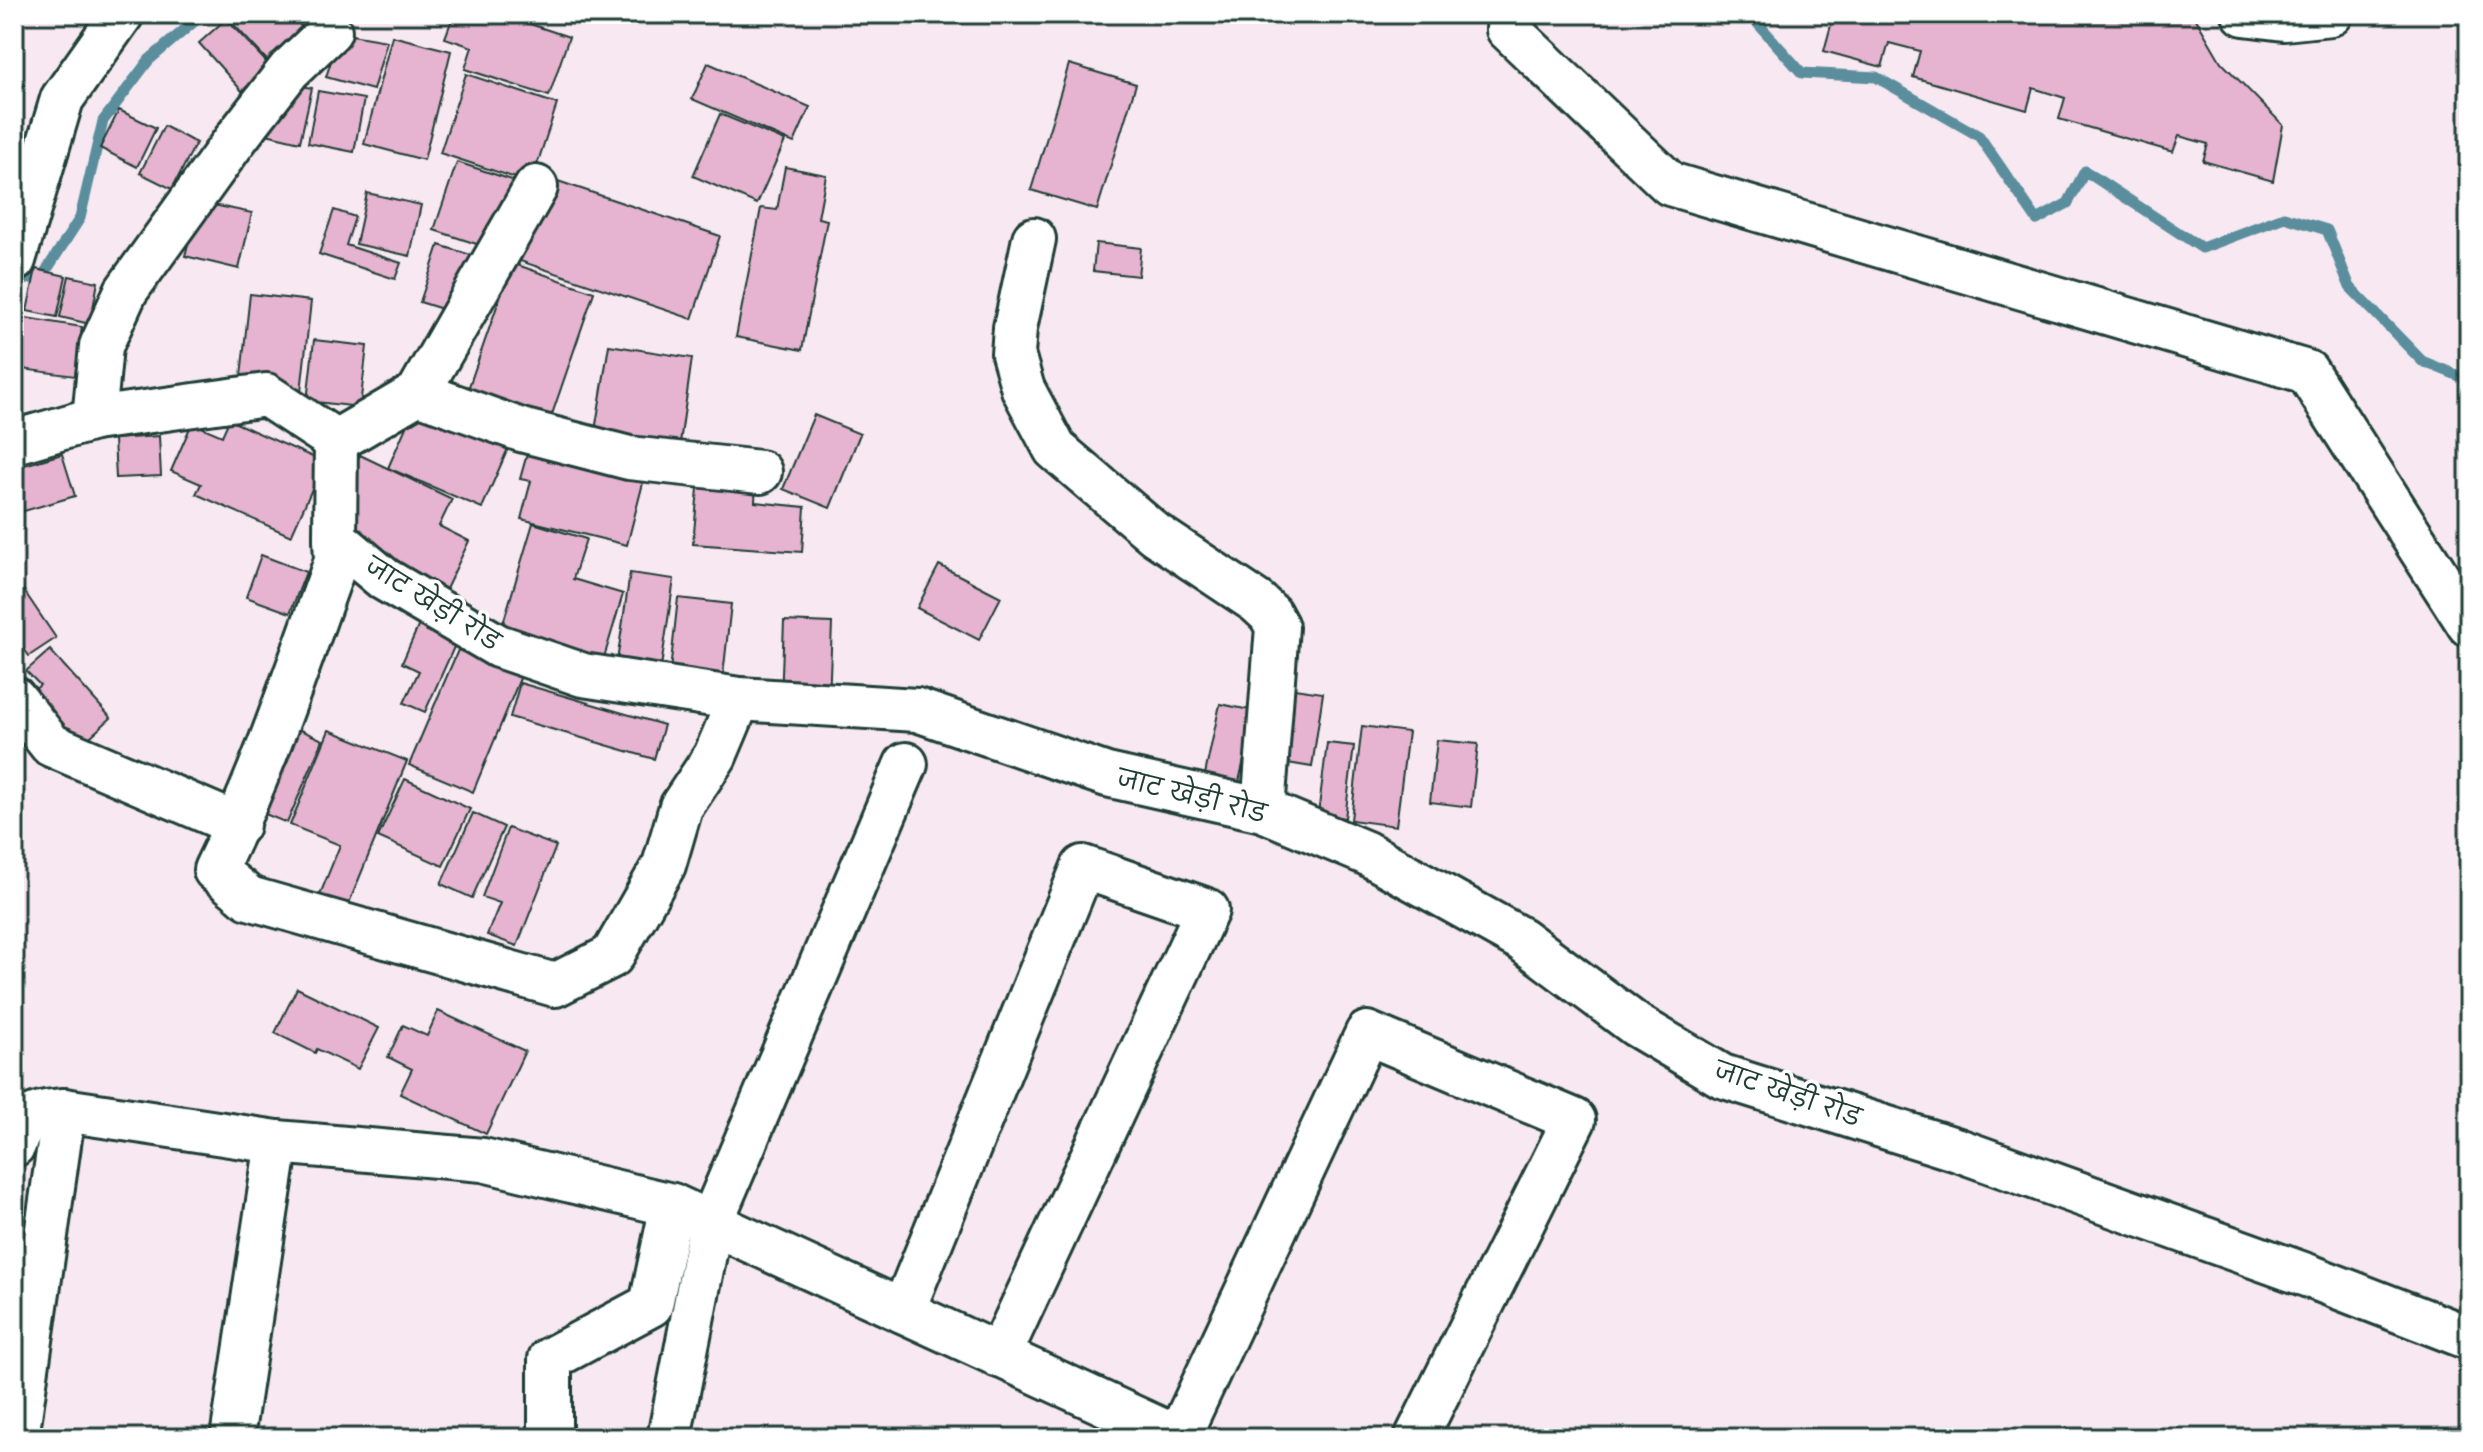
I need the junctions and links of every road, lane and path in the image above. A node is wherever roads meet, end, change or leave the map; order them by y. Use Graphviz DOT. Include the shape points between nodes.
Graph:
graph roads {
  1 [pos="122,14"];
  2 [pos="1512,14"];
  3 [pos="2244,14"];
  4 [pos="2331,14"];
  5 [pos="330,31"];
  6 [pos="536,187"];
  7 [pos="1034,239"];
  8 [pos="15,256"];
  9 [pos="418,393"];
  10 [pos="94,419"];
  11 [pos="336,441"];
  12 [pos="14,442"];
  13 [pos="760,472"];
  14 [pos="335,538"];
  15 [pos="2469,625"];
  16 [pos="14,698"];
  17 [pos="739,699"];
  18 [pos="906,764"];
  19 [pos="1263,810"];
  20 [pos="238,825"];
  21 [pos="64,1110"];
  22 [pos="277,1142"];
  23 [pos="14,1145"];
  24 [pos="672,1205"];
  25 [pos="711,1223"];
  26 [pos="903,1311"];
  27 [pos="2469,1338"];
  28 [pos="999,1356"];
  29 [pos="17,1438"];
  30 [pos="232,1438"];
  31 [pos="550,1438"];
  32 [pos="669,1438"];
  33 [pos="1178,1438"];
  34 [pos="1416,1438"];
  1 -- 8 [label="street" via="62,99"];
  2 -- 15 [label="street" via="1508,29 1670,184 2307,372"];
  3 -- 4 [label="street" via="2284,19"];
  5 -- 10 [label="street" via="289,70 126,291 101,346"];
  6 -- 9 [label="street"];
  7 -- 19 [label="street" via="1013,354 1023,389 1055,449 1155,534 1257,602 1277,627"];
  9 -- 11 [label="street"];
  9 -- 13 [label="street" via="521,430 629,458"];
  10 -- 11 [label="street" via="266,395"];
  10 -- 12 [label="street"];
  11 -- 14 [label="street"];
  14 -- 17 [label="street, जाट खेड़ी रोड" via="384,579 498,646 583,675"];
  14 -- 20 [label="street" via="336,561"];
  16 -- 20 [label="street" via="51,745"];
  17 -- 19 [label="street, जाट खेड़ी रोड" via="917,710 1107,775"];
  17 -- 20 [label="street" via="715,756 681,807 664,865 612,956 555,985 249,898 215,870"];
  18 -- 25 [label="street"];
  19 -- 27 [label="street, जाट खेड़ी रोड" via="1366,853 1521,939 1636,1025 1722,1076 1958,1150"];
  21 -- 22 [label="street"];
  21 -- 23 [label="street" via="38,1112 22,1124"];
  21 -- 29 [label="street"];
  22 -- 24 [label="street" via="483,1160"];
  22 -- 30 [label="street"];
  24 -- 25 [label="street"];
  24 -- 31 [label="street" via="651,1305 550,1359"];
  25 -- 26 [label="street"];
  25 -- 32 [label="street"];
  26 -- 28 [label="street"];
  26 -- 28 [label="street" via="1083,867 1207,910"];
  28 -- 33 [label="street"];
  33 -- 34 [label="street" via="1367,1033 1574,1120"];
}
